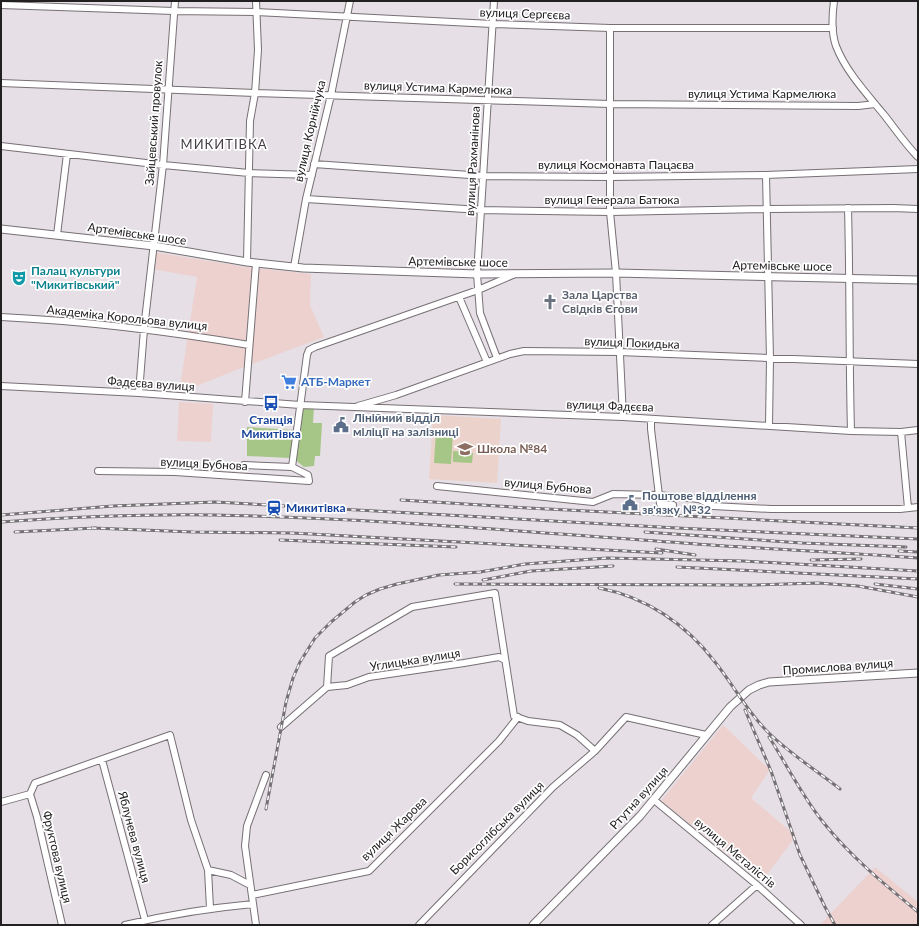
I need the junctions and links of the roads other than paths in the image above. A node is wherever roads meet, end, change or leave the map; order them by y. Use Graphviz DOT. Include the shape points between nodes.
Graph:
graph roads {
  1 [pos="175,1"];
  2 [pos="256,1"];
  3 [pos="350,1"];
  4 [pos="494,1"];
  5 [pos="834,1"];
  6 [pos="1,5"];
  7 [pos="174,11"];
  8 [pos="256,12"];
  9 [pos="347,15"];
  10 [pos="492,24"];
  11 [pos="610,28"];
  12 [pos="833,28"];
  13 [pos="1,83"];
  14 [pos="168,90"];
  15 [pos="255,93"];
  16 [pos="331,95"];
  17 [pos="487,101"];
  18 [pos="610,104"];
  19 [pos="875,104"];
  20 [pos="1,146"];
  21 [pos="67,154"];
  22 [pos="918,156"];
  23 [pos="314,164"];
  24 [pos="163,165"];
  25 [pos="918,169"];
  26 [pos="249,173"];
  27 [pos="766,174"];
  28 [pos="312,175"];
  29 [pos="484,176"];
  30 [pos="610,177"];
  31 [pos="306,199"];
  32 [pos="848,208"];
  33 [pos="767,209"];
  34 [pos="918,209"];
  35 [pos="481,210"];
  36 [pos="610,212"];
  37 [pos="1,229"];
  38 [pos="57,235"];
  39 [pos="154,246"];
  40 [pos="247,262"];
  41 [pos="256,263"];
  42 [pos="294,267"];
  43 [pos="616,273"];
  44 [pos="478,274"];
  45 [pos="517,274"];
  46 [pos="769,276"];
  47 [pos="850,278"];
  48 [pos="918,280"];
  49 [pos="478,290"];
  50 [pos="459,296"];
  51 [pos="1,317"];
  52 [pos="144,329"];
  53 [pos="250,345"];
  54 [pos="619,352"];
  55 [pos="497,358"];
  56 [pos="770,359"];
  57 [pos="487,362"];
  58 [pos="849,362"];
  59 [pos="918,364"];
  60 [pos="1,386"];
  61 [pos="139,393"];
  62 [pos="245,402"];
  63 [pos="300,405"];
  64 [pos="355,407"];
  65 [pos="623,418"];
  66 [pos="651,419"];
  67 [pos="769,426"];
  68 [pos="918,430"];
  69 [pos="851,431"];
  70 [pos="901,432"];
  71 [pos="244,465"];
  72 [pos="292,467"];
  73 [pos="98,471"];
  74 [pos="437,486"];
  75 [pos="660,495"];
  76 [pos="674,505"];
  77 [pos="918,507"];
  78 [pos="908,508"];
  79 [pos="505,660"];
  80 [pos="918,673"];
  81 [pos="759,685"];
  82 [pos="327,687"];
  83 [pos="516,716"];
  84 [pos="281,727"];
  85 [pos="706,735"];
  86 [pos="595,751"];
  87 [pos="102,760"];
  88 [pos="266,775"];
  89 [pos="30,794"];
  90 [pos="654,800"];
  91 [pos="1,802"];
  92 [pos="208,870"];
  93 [pos="250,885"];
  94 [pos="758,885"];
  95 [pos="252,895"];
  96 [pos="253,904"];
  97 [pos="210,908"];
  98 [pos="145,920"];
  99 [pos="62,925"];
  100 [pos="125,925"];
  101 [pos="256,925"];
  102 [pos="419,925"];
  103 [pos="533,925"];
  104 [pos="712,925"];
  105 [pos="801,925"];
  1 -- 7 [label="street, Зайцевський провулок"];
  2 -- 8 [label="street"];
  3 -- 9 [label="street, вулиця Корнійчука"];
  4 -- 10 [label="street, вулиця Рахманінова"];
  5 -- 12 [label="street"];
  6 -- 7 [label="street, вулиця Сергєєва"];
  7 -- 8 [label="street, вулиця Сергєєва"];
  7 -- 14 [label="street, Зайцевський провулок"];
  8 -- 9 [label="street, вулиця Сергєєва"];
  8 -- 15 [label="street" via="258,50"];
  9 -- 10 [label="street, вулиця Сергєєва"];
  9 -- 16 [label="street, вулиця Корнійчука"];
  10 -- 11 [label="street, вулиця Сергєєва"];
  10 -- 17 [label="street, вулиця Рахманінова"];
  11 -- 12 [label="street, вулиця Сергєєва"];
  11 -- 18 [label="street"];
  12 -- 19 [label="street" via="836,46 844,61"];
  13 -- 14 [label="street, вулиця Устима Кармелюка"];
  14 -- 15 [label="street, вулиця Устима Кармелюка"];
  14 -- 24 [label="street, Зайцевський провулок"];
  15 -- 16 [label="street, вулиця Устима Кармелюка"];
  15 -- 26 [label="street" via="250,121"];
  16 -- 17 [label="street, вулиця Устима Кармелюка"];
  16 -- 23 [label="street, вулиця Корнійчука"];
  17 -- 18 [label="street, вулиця Устима Кармелюка"];
  17 -- 29 [label="street, вулиця Рахманінова"];
  18 -- 19 [label="street, вулиця Устима Кармелюка"];
  18 -- 30 [label="street"];
  19 -- 22 [label="street"];
  20 -- 21 [label="street"];
  21 -- 24 [label="street"];
  21 -- 38 [label="street"];
  23 -- 28 [label="street, вулиця Корнійчука"];
  23 -- 29 [label="street, вулиця Космонавта Пацаєва"];
  24 -- 26 [label="street"];
  24 -- 39 [label="street, Зайцевський провулок"];
  25 -- 27 [label="street, вулиця Космонавта Пацаєва"];
  26 -- 28 [label="street"];
  26 -- 40 [label="street"];
  27 -- 30 [label="street, вулиця Космонавта Пацаєва"];
  27 -- 33 [label="street"];
  28 -- 31 [label="street, вулиця Корнійчука"];
  29 -- 30 [label="street, вулиця Космонавта Пацаєва"];
  29 -- 35 [label="street, вулиця Рахманінова"];
  30 -- 36 [label="street"];
  31 -- 35 [label="street, вулиця Генерала Батюка"];
  31 -- 42 [label="street, вулиця Корнійчука"];
  32 -- 33 [label="street, вулиця Генерала Батюка"];
  32 -- 34 [label="street, вулиця Генерала Батюка"];
  32 -- 47 [label="street"];
  33 -- 36 [label="street, вулиця Генерала Батюка"];
  33 -- 46 [label="street"];
  35 -- 36 [label="street, вулиця Генерала Батюка"];
  35 -- 44 [label="street, вулиця Рахманінова"];
  36 -- 43 [label="street"];
  37 -- 38 [label="main road, Артемівське шосе"];
  38 -- 39 [label="main road, Артемівське шосе"];
  39 -- 40 [label="main road, Артемівське шосе"];
  39 -- 52 [label="street, Зайцевський провулок"];
  40 -- 41 [label="main road, Артемівське шосе"];
  41 -- 42 [label="main road, Артемівське шосе"];
  41 -- 53 [label="street"];
  42 -- 44 [label="main road, Артемівське шосе"];
  43 -- 45 [label="main road, Артемівське шосе"];
  43 -- 46 [label="main road, Артемівське шосе"];
  43 -- 54 [label="street"];
  44 -- 45 [label="main road, Артемівське шосе"];
  44 -- 49 [label="street, вулиця Рахманінова"];
  45 -- 49 [label="street"];
  46 -- 47 [label="main road, Артемівське шосе"];
  46 -- 56 [label="street"];
  47 -- 48 [label="main road, Артемівське шосе"];
  47 -- 58 [label="street"];
  49 -- 50 [label="street"];
  49 -- 55 [label="street, вулиця Рахманінова" via="480,314"];
  50 -- 57 [label="street"];
  50 -- 63 [label="street" via="309,350"];
  51 -- 52 [label="street, Академіка Корольова вулиця" via="49,319"];
  52 -- 53 [label="street, Академіка Корольова вулиця"];
  52 -- 61 [label="street, Зайцевський провулок"];
  53 -- 62 [label="street"];
  54 -- 55 [label="street, вулиця Покидька" via="524,351"];
  54 -- 56 [label="street, вулиця Покидька"];
  54 -- 65 [label="street"];
  55 -- 57 [label="street, вулиця Покидька"];
  56 -- 58 [label="street, вулиця Покидька"];
  56 -- 67 [label="street"];
  57 -- 64 [label="street, вулиця Покидька"];
  58 -- 59 [label="street, вулиця Покидька"];
  58 -- 69 [label="street"];
  60 -- 61 [label="street, Фадєєва вулиця"];
  61 -- 62 [label="street, Фадєєва вулиця"];
  62 -- 63 [label="street, Фадєєва вулиця"];
  63 -- 64 [label="street, вулиця Фадєєва"];
  63 -- 72 [label="street"];
  64 -- 65 [label="street, вулиця Фадєєва"];
  65 -- 66 [label="street, вулиця Фадєєва"];
  66 -- 67 [label="street, вулиця Фадєєва"];
  66 -- 75 [label="street"];
  67 -- 69 [label="street, вулиця Фадєєва"];
  68 -- 70 [label="street, вулиця Фадєєва"];
  69 -- 70 [label="street, вулиця Фадєєва"];
  70 -- 78 [label="street"];
  71 -- 72 [label="street"];
  72 -- 73 [label="street, вулиця Бубнова" via="308,475 309,480 175,472"];
  74 -- 75 [label="street, вулиця Бубнова" via="593,502 613,494"];
  75 -- 76 [label="street" via="660,504"];
  75 -- 78 [label="street, вулиця Бубнова" via="699,499 713,506 771,509"];
  77 -- 78 [label="street, вулиця Бубнова"];
  79 -- 82 [label="street, Углицька вулиця" via="499,657"];
  79 -- 82 [label="street" via="495,593 412,607 329,656"];
  79 -- 83 [label="street"];
  80 -- 81 [label="main road, Промислова вулиця" via="769,682"];
  81 -- 85 [label="main road, Ртутна вулиця" via="740,698"];
  82 -- 84 [label="street"];
  83 -- 86 [label="street" via="528,721 560,725 577,735"];
  83 -- 95 [label="street, вулиця Жарова" via="499,741 369,870"];
  85 -- 86 [label="street, Борисоглібська вулиця" via="626,717"];
  85 -- 90 [label="main road, Ртутна вулиця"];
  86 -- 102 [label="street, Борисоглібська вулиця" via="553,788"];
  87 -- 89 [label="street" via="35,783"];
  87 -- 92 [label="street" via="170,735 191,820"];
  87 -- 98 [label="street, Яблунева вулиця"];
  88 -- 93 [label="street" via="247,826 245,846"];
  89 -- 91 [label="street"];
  89 -- 99 [label="street, Фруктова вулиця"];
  90 -- 94 [label="street, вулиця Металістів"];
  90 -- 103 [label="main road, Ртутна вулиця"];
  92 -- 93 [label="street" via="231,875"];
  92 -- 97 [label="street"];
  93 -- 95 [label="street"];
  94 -- 104 [label="street"];
  94 -- 105 [label="street, вулиця Металістів"];
  95 -- 96 [label="street"];
  96 -- 97 [label="street"];
  96 -- 101 [label="street"];
  97 -- 98 [label="street"];
  98 -- 100 [label="street"];
}
